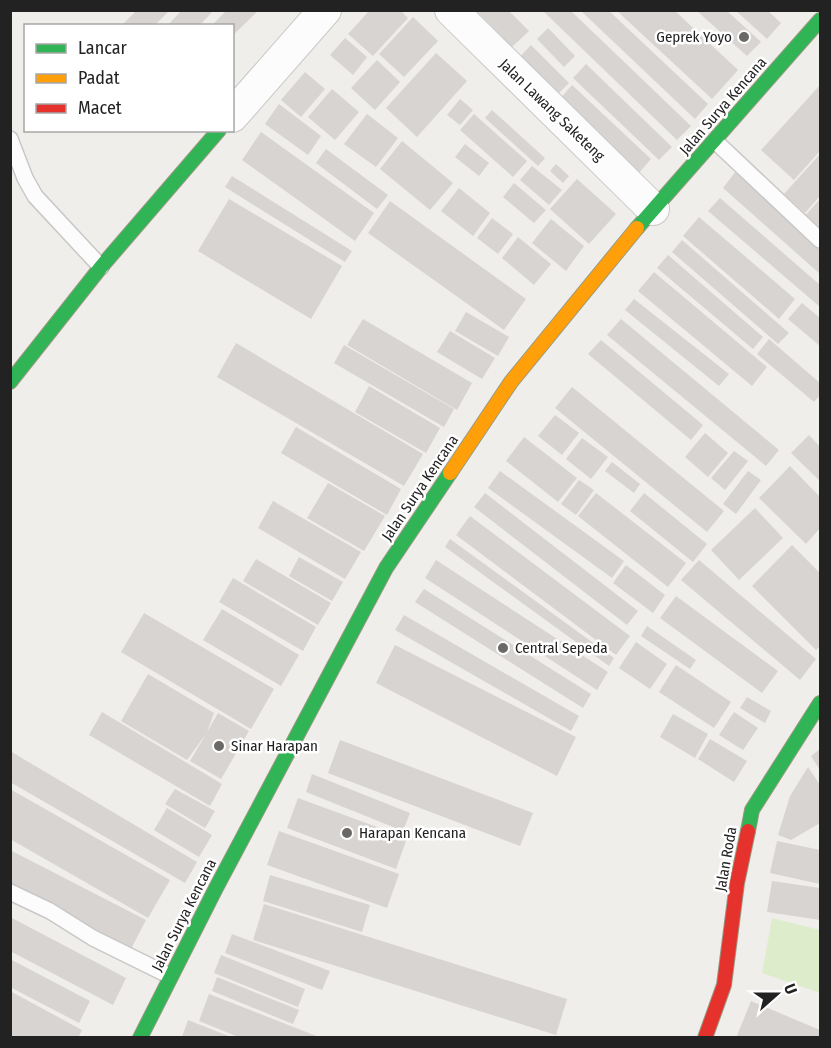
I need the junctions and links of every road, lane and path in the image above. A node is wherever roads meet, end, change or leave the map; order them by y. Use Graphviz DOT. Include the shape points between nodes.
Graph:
graph roads {
  1 [pos="324,10"];
  2 [pos="451,10"];
  3 [pos="820,20"];
  4 [pos="234,114"];
  5 [pos="217,132"];
  6 [pos="10,139"];
  7 [pos="715,141"];
  8 [pos="653,209"];
  9 [pos="820,240"];
  10 [pos="101,267"];
  11 [pos="10,382"];
  12 [pos="820,703"];
  13 [pos="10,892"];
  14 [pos="170,976"];
  15 [pos="140,1038"];
  16 [pos="705,1038"];
  1 -- 4 [label="street"];
  2 -- 8 [label="street, Jalan Lawang Saketeng"];
  3 -- 7 [label="main road, Jalan Surya Kencana"];
  5 -- 10 [label="main road"];
  6 -- 10 [label="lane" via="35,196"];
  7 -- 8 [label="main road, Jalan Surya Kencana"];
  7 -- 9 [label="lane"];
  8 -- 14 [label="main road, Jalan Surya Kencana" via="511,382 386,568"];
  10 -- 11 [label="main road"];
  12 -- 16 [label="main road, Jalan Roda" via="752,810 737,883 724,984"];
  13 -- 14 [label="lane"];
  14 -- 15 [label="main road, Jalan Surya Kencana"];
}
